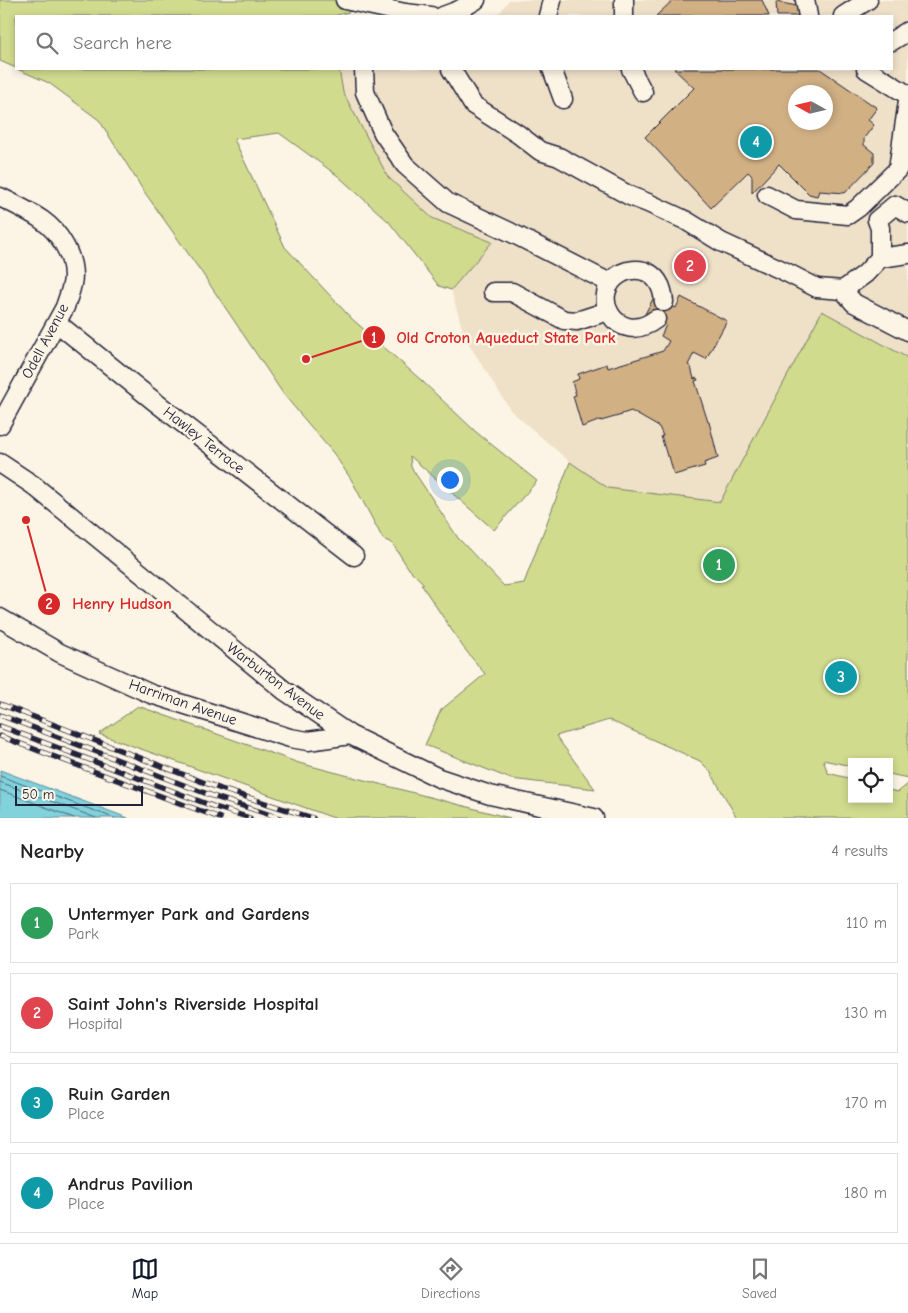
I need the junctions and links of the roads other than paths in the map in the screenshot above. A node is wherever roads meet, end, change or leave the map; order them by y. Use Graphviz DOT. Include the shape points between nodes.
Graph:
graph roads {
  1 [pos="345,0"];
  2 [pos="476,0"];
  3 [pos="552,0"];
  4 [pos="624,0"];
  5 [pos="805,0"];
  6 [pos="868,0"];
  7 [pos="423,15"];
  8 [pos="446,15"];
  9 [pos="548,15"];
  10 [pos="624,15"];
  11 [pos="808,15"];
  12 [pos="844,15"];
  13 [pos="908,31"];
  14 [pos="893,40"];
  15 [pos="364,70"];
  16 [pos="452,70"];
  17 [pos="552,70"];
  18 [pos="631,70"];
  19 [pos="868,70"];
  20 [pos="643,92"];
  21 [pos="908,95"];
  22 [pos="563,99"];
  23 [pos="908,101"];
  24 [pos="767,194"];
  25 [pos="0,197"];
  26 [pos="908,213"];
  27 [pos="908,254"];
  28 [pos="880,258"];
  29 [pos="610,283"];
  30 [pos="842,290"];
  31 [pos="493,292"];
  32 [pos="664,302"];
  33 [pos="608,311"];
  34 [pos="656,320"];
  35 [pos="57,323"];
  36 [pos="908,331"];
  37 [pos="0,425"];
  38 [pos="0,463"];
  39 [pos="354,556"];
  40 [pos="0,618"];
  41 [pos="350,735"];
  42 [pos="594,818"];
  1 -- 7 [label="street"];
  2 -- 8 [label="street"];
  3 -- 9 [label="street"];
  4 -- 10 [label="street"];
  5 -- 11 [label="street"];
  6 -- 12 [label="street"];
  13 -- 14 [label="street"];
  15 -- 29 [label="street" via="365,92 383,133 405,165 448,203"];
  16 -- 30 [label="street" via="473,106 540,151 559,157 630,196 685,220 721,242 816,288"];
  17 -- 22 [label="street"];
  18 -- 20 [label="street"];
  19 -- 21 [label="street"];
  23 -- 24 [label="street" via="898,169 848,215 796,210"];
  25 -- 35 [label="street, Odell Avenue" via="40,219 66,248 73,277"];
  26 -- 28 [label="street" via="895,205 877,220"];
  27 -- 28 [label="street"];
  28 -- 30 [label="street" via="865,274"];
  29 -- 32 [label="street" via="626,271 644,272 660,283"];
  29 -- 33 [label="street" via="606,292"];
  30 -- 36 [label="street" via="854,303"];
  31 -- 33 [label="street" via="512,292 564,320 577,321"];
  33 -- 34 [label="street" via="620,325 630,328 639,328"];
  35 -- 37 [label="street, Odell Avenue"];
  35 -- 39 [label="street, Hawley Terrace"];
  38 -- 41 [label="street, Warburton Avenue" via="33,485 285,691"];
  40 -- 41 [label="street, Harriman Avenue" via="60,653 150,694 290,738 308,740"];
  41 -- 42 [label="street, Warburton Avenue" via="439,778 490,795"];
}
